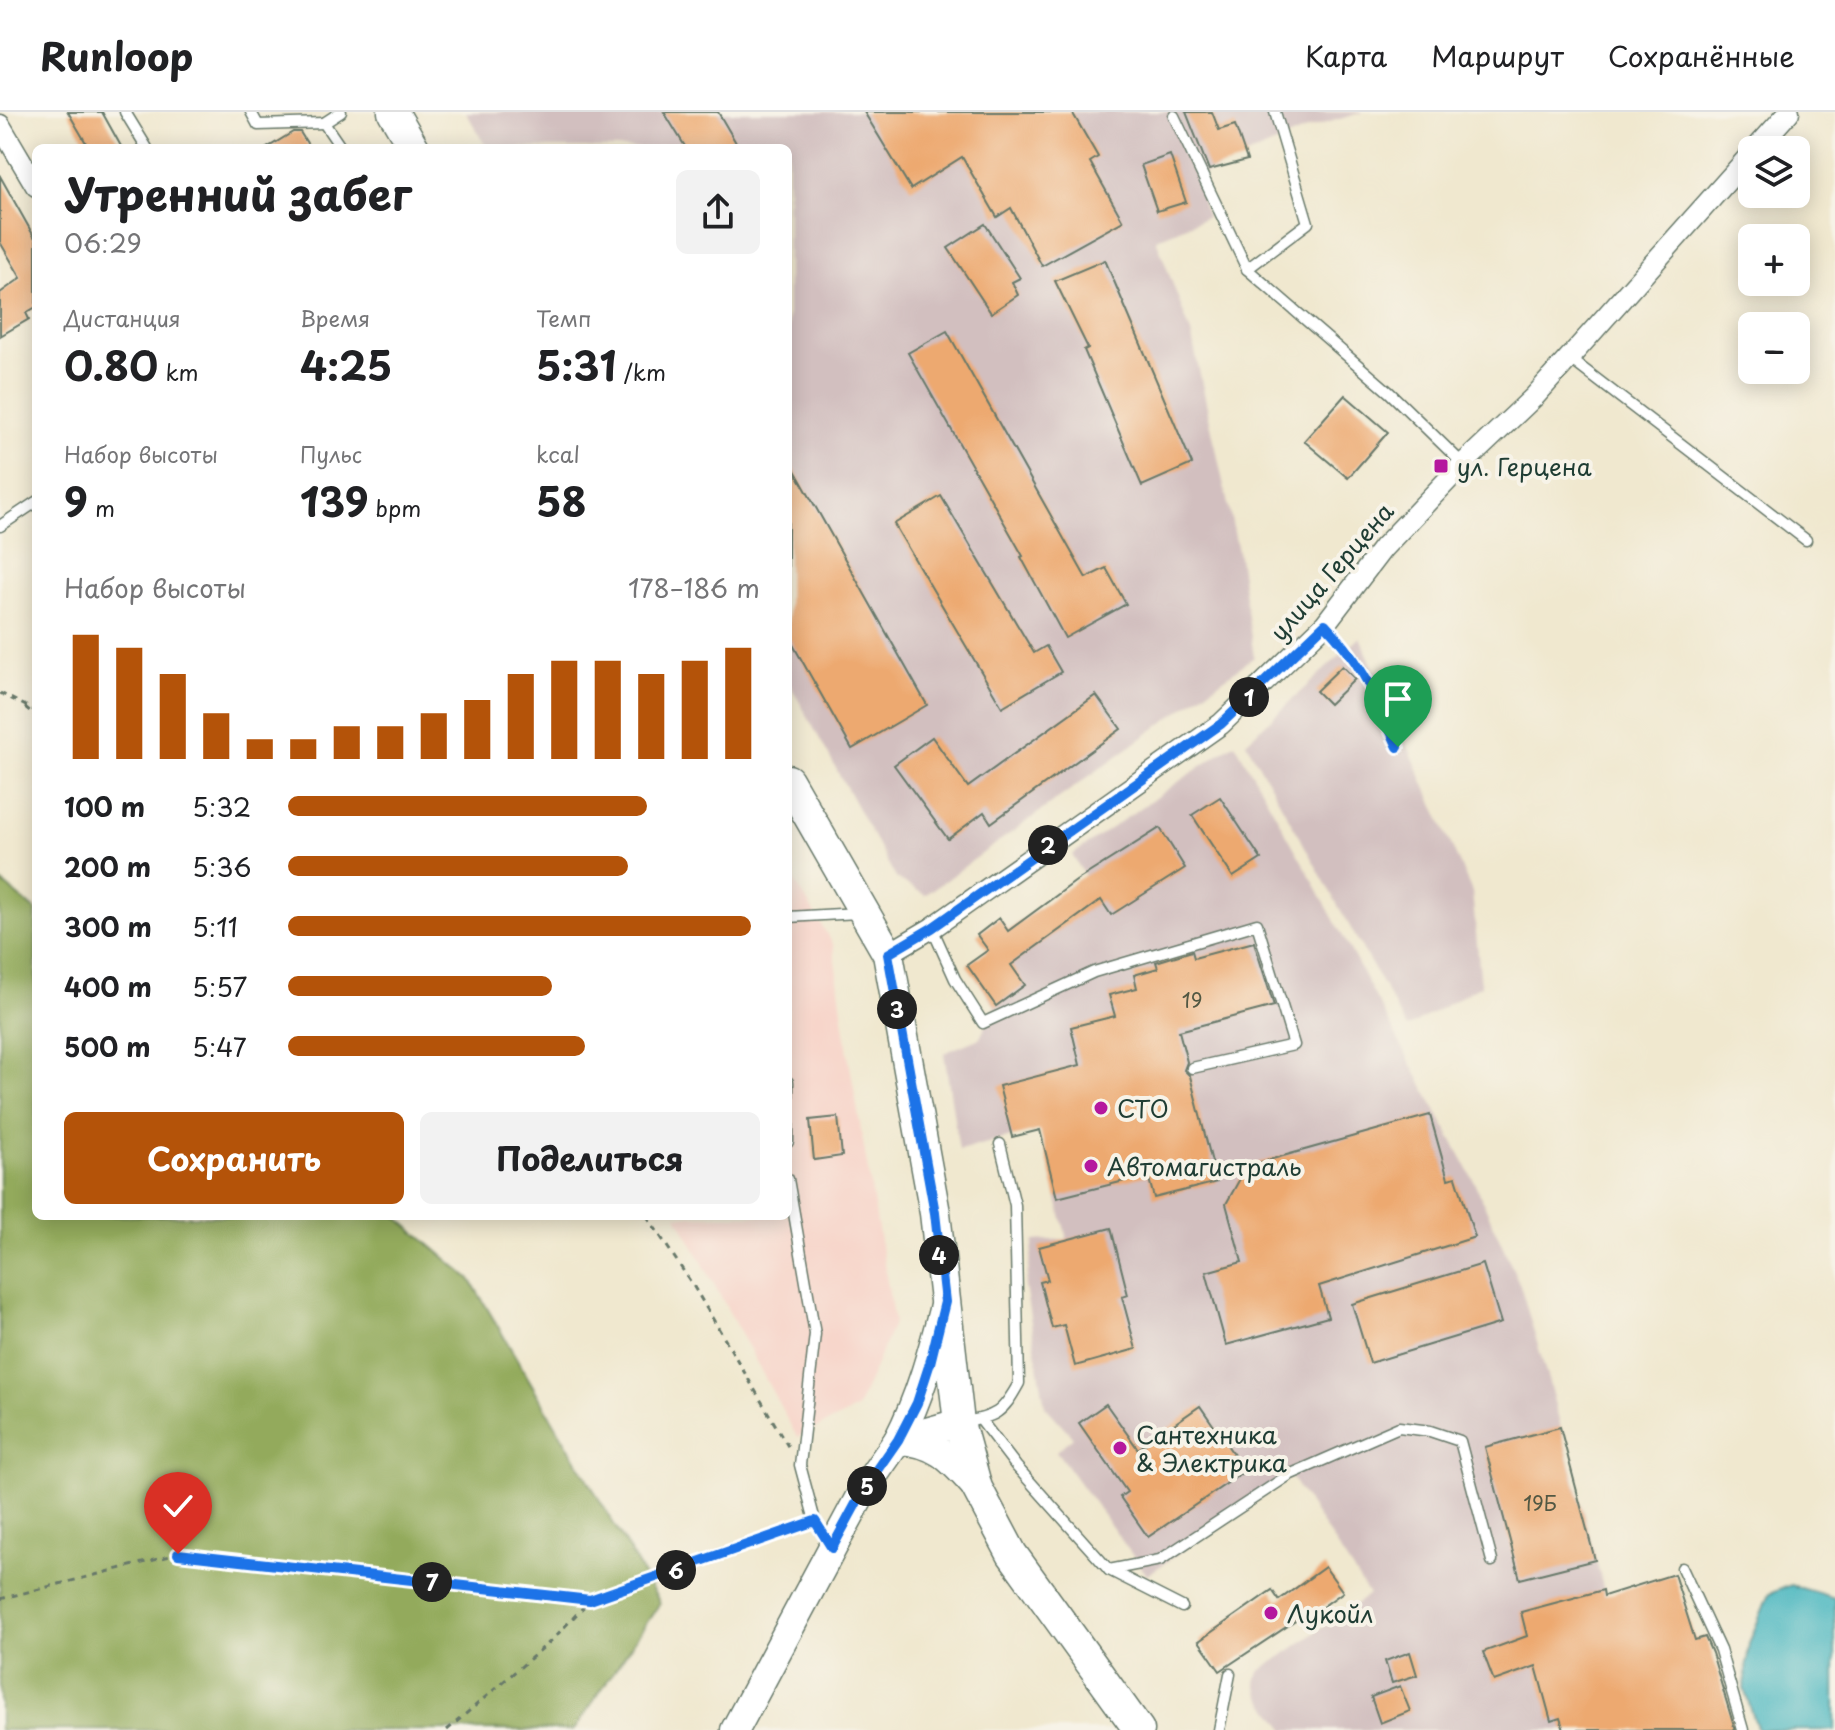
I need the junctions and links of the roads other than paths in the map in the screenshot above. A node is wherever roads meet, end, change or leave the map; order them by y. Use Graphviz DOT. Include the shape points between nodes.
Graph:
graph roads {
  1 [pos="125,112"];
  2 [pos="251,112"];
  3 [pos="341,112"];
  4 [pos="393,112"];
  5 [pos="1275,112"];
  6 [pos="1789,112"];
  7 [pos="1174,116"];
  8 [pos="324,123"];
  9 [pos="0,125"];
  10 [pos="1768,136"];
  11 [pos="145,144"];
  12 [pos="338,144"];
  13 [pos="412,144"];
  14 [pos="1738,170"];
  15 [pos="32,179"];
  16 [pos="1247,269"];
  17 [pos="1569,358"];
  18 [pos="1463,464"];
  19 [pos="32,505"];
  20 [pos="0,526"];
  21 [pos="1806,540"];
  22 [pos="1325,624"];
  23 [pos="1398,747"];
  24 [pos="792,787"];
  25 [pos="864,912"];
  26 [pos="792,917"];
  27 [pos="932,928"];
  28 [pos="888,954"];
  29 [pos="1192,1068"];
  30 [pos="1000,1144"];
  31 [pos="792,1202"];
  32 [pos="945,1302"];
  33 [pos="970,1421"];
  34 [pos="898,1440"];
  35 [pos="977,1488"];
  36 [pos="832,1548"];
  37 [pos="1492,1561"];
  38 [pos="1682,1568"];
  39 [pos="1109,1570"];
  40 [pos="1182,1607"];
  41 [pos="1230,1674"];
  42 [pos="735,1730"];
  43 [pos="1139,1730"];
  44 [pos="1219,1730"];
  45 [pos="1743,1730"];
  1 -- 11 [label="lane"];
  2 -- 8 [label="lane" via="258,125"];
  3 -- 8 [label="lane"];
  4 -- 13 [label="main road"];
  5 -- 16 [label="lane" via="1308,223"];
  6 -- 10 [label="street, улица Герцена"];
  7 -- 16 [label="lane"];
  8 -- 12 [label="lane"];
  9 -- 15 [label="street"];
  14 -- 17 [label="street, улица Герцена"];
  16 -- 18 [label="lane"];
  17 -- 18 [label="street, улица Герцена"];
  17 -- 21 [label="lane"];
  18 -- 22 [label="street, улица Герцена" via="1383,548"];
  19 -- 20 [label="lane"];
  22 -- 23 [label="lane" via="1366,674"];
  22 -- 27 [label="street, улица Герцена" via="1221,724"];
  24 -- 25 [label="main road"];
  25 -- 26 [label="lane"];
  25 -- 28 [label="main road"];
  27 -- 28 [label="street, улица Герцена"];
  27 -- 29 [label="lane" via="983,1023 1094,972 1257,924 1294,1045"];
  28 -- 32 [label="main road" via="935,1213"];
  30 -- 33 [label="lane" via="1015,1205 1019,1383 1005,1408"];
  31 -- 36 [label="lane" via="815,1334 800,1465 815,1521"];
  32 -- 33 [label="main road"];
  32 -- 34 [label="street" via="917,1403"];
  33 -- 34 [label="street"];
  33 -- 35 [label="main road"];
  33 -- 39 [label="lane"];
  34 -- 35 [label="street" via="936,1448"];
  34 -- 36 [label="street"];
  35 -- 43 [label="main road" via="1012,1554"];
  36 -- 42 [label="street"];
  37 -- 39 [label="lane" via="1460,1441 1399,1427 1289,1475 1160,1560"];
  38 -- 45 [label="lane" via="1720,1650"];
  39 -- 40 [label="lane"];
  41 -- 44 [label="lane"];
}
